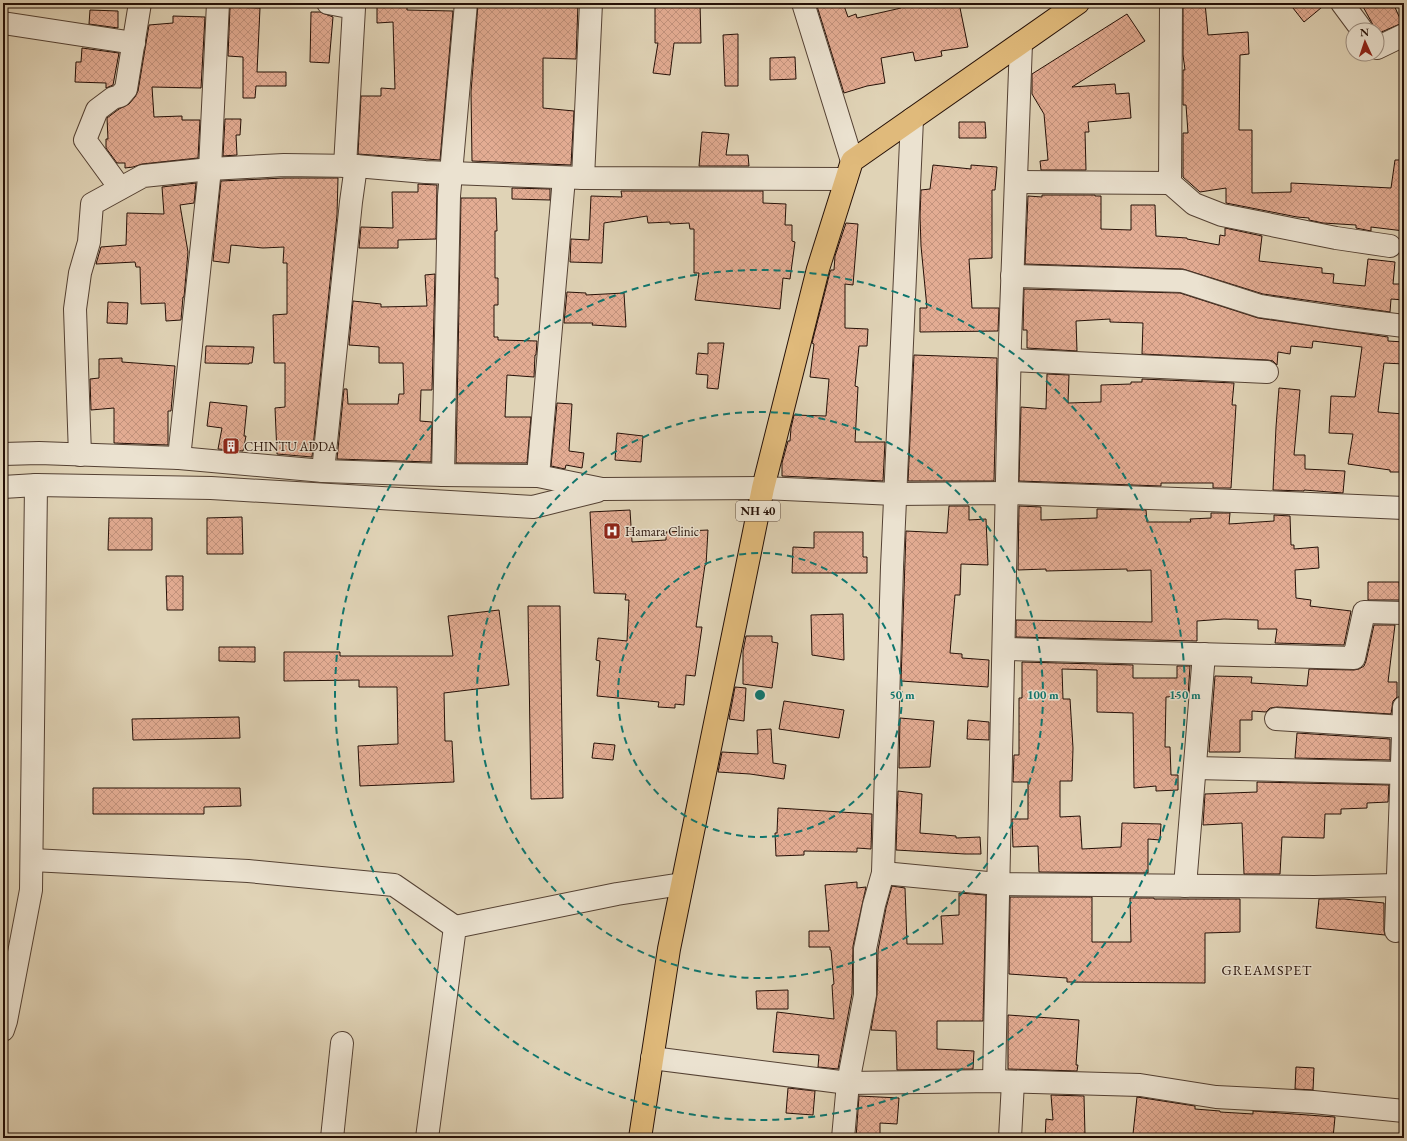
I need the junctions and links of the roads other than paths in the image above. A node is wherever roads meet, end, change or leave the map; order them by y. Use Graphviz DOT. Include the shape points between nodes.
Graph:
graph roads {
  1 [pos="140,3"];
  2 [pos="218,3"];
  3 [pos="328,3"];
  4 [pos="466,3"];
  5 [pos="591,3"];
  6 [pos="803,3"];
  7 [pos="1078,3"];
  8 [pos="1171,3"];
  9 [pos="1342,3"];
  10 [pos="1356,22"];
  11 [pos="3,23"];
  12 [pos="1404,35"];
  13 [pos="134,43"];
  14 [pos="1022,43"];
  15 [pos="1385,44"];
  16 [pos="912,119"];
  17 [pos="350,166"];
  18 [pos="210,169"];
  19 [pos="849,170"];
  20 [pos="451,173"];
  21 [pos="574,178"];
  22 [pos="1016,182"];
  23 [pos="1170,183"];
  24 [pos="120,188"];
  25 [pos="1390,246"];
  26 [pos="1012,276"];
  27 [pos="1404,326"];
  28 [pos="1010,360"];
  29 [pos="1267,372"];
  30 [pos="3,454"];
  31 [pos="80,455"];
  32 [pos="108,456"];
  33 [pos="179,458"];
  34 [pos="323,471"];
  35 [pos="443,475"];
  36 [pos="538,476"];
  37 [pos="36,485"];
  38 [pos="110,486"];
  39 [pos="3,487"];
  40 [pos="763,488"];
  41 [pos="602,489"];
  42 [pos="1007,493"];
  43 [pos="895,494"];
  44 [pos="1404,508"];
  45 [pos="1404,613"];
  46 [pos="1004,649"];
  47 [pos="1204,654"];
  48 [pos="1276,719"];
  49 [pos="1404,720"];
  50 [pos="1195,768"];
  51 [pos="1401,773"];
  52 [pos="32,860"];
  53 [pos="883,873"];
  54 [pos="682,884"];
  55 [pos="998,884"];
  56 [pos="1397,885"];
  57 [pos="1185,886"];
  58 [pos="455,926"];
  59 [pos="1396,931"];
  60 [pos="3,1030"];
  61 [pos="342,1043"];
  62 [pos="652,1058"];
  63 [pos="1003,1082"];
  64 [pos="848,1083"];
  65 [pos="1404,1111"];
  66 [pos="332,1138"];
  67 [pos="427,1138"];
  68 [pos="640,1138"];
  69 [pos="843,1138"];
  70 [pos="1010,1138"];
  1 -- 13 [label="street"];
  2 -- 18 [label="street"];
  3 -- 17 [label="street" via="354,8"];
  4 -- 20 [label="street"];
  5 -- 21 [label="street"];
  6 -- 19 [label="street"];
  7 -- 14 [label="highway"];
  8 -- 23 [label="street"];
  9 -- 10 [label="street"];
  11 -- 13 [label="street"];
  12 -- 15 [label="street"];
  13 -- 24 [label="street" via="126,89 120,96 97,110 85,140"];
  14 -- 16 [label="highway"];
  14 -- 22 [label="street"];
  16 -- 19 [label="highway"];
  16 -- 43 [label="street"];
  17 -- 18 [label="street" via="284,165"];
  17 -- 20 [label="street"];
  17 -- 34 [label="street" via="351,202"];
  18 -- 24 [label="street" via="143,176"];
  18 -- 33 [label="street"];
  19 -- 21 [label="street"];
  19 -- 40 [label="highway, NH 40" via="818,269"];
  20 -- 21 [label="street"];
  20 -- 35 [label="street"];
  21 -- 36 [label="street"];
  22 -- 23 [label="street"];
  22 -- 26 [label="street"];
  23 -- 25 [label="street" via="1194,204 1222,215"];
  24 -- 31 [label="street" via="92,204 89,242 80,273 75,309"];
  26 -- 27 [label="street" via="1182,281 1260,306"];
  26 -- 28 [label="street"];
  28 -- 29 [label="street"];
  28 -- 42 [label="street"];
  30 -- 31 [label="street"];
  31 -- 32 [label="street"];
  32 -- 33 [label="street"];
  32 -- 38 [label="street"];
  33 -- 34 [label="street"];
  34 -- 35 [label="street"];
  35 -- 36 [label="street"];
  36 -- 41 [label="street"];
  37 -- 38 [label="street"];
  37 -- 39 [label="street"];
  37 -- 52 [label="street"];
  38 -- 41 [label="street" via="211,488 533,507"];
  40 -- 41 [label="street"];
  40 -- 43 [label="street"];
  40 -- 54 [label="highway, NH 40"];
  42 -- 43 [label="street"];
  42 -- 44 [label="street"];
  42 -- 46 [label="street"];
  43 -- 53 [label="street"];
  45 -- 47 [label="street" via="1364,612 1354,658"];
  46 -- 47 [label="street"];
  46 -- 55 [label="street"];
  47 -- 50 [label="street"];
  48 -- 49 [label="street"];
  49 -- 51 [label="street"];
  50 -- 51 [label="street"];
  50 -- 57 [label="street"];
  51 -- 56 [label="street"];
  52 -- 58 [label="street" via="248,871 394,885"];
  52 -- 60 [label="street" via="31,890"];
  53 -- 55 [label="street"];
  53 -- 64 [label="street" via="865,949 865,995"];
  54 -- 58 [label="street"];
  54 -- 62 [label="highway, NH 40" via="668,949"];
  55 -- 57 [label="street"];
  55 -- 63 [label="street"];
  56 -- 57 [label="street"];
  56 -- 59 [label="street"];
  58 -- 67 [label="street"];
  61 -- 66 [label="street"];
  62 -- 64 [label="street"];
  62 -- 68 [label="highway, NH 40"];
  63 -- 64 [label="street"];
  63 -- 65 [label="street" via="1140,1085 1216,1097 1313,1102"];
  63 -- 70 [label="street"];
  64 -- 69 [label="street"];
}
